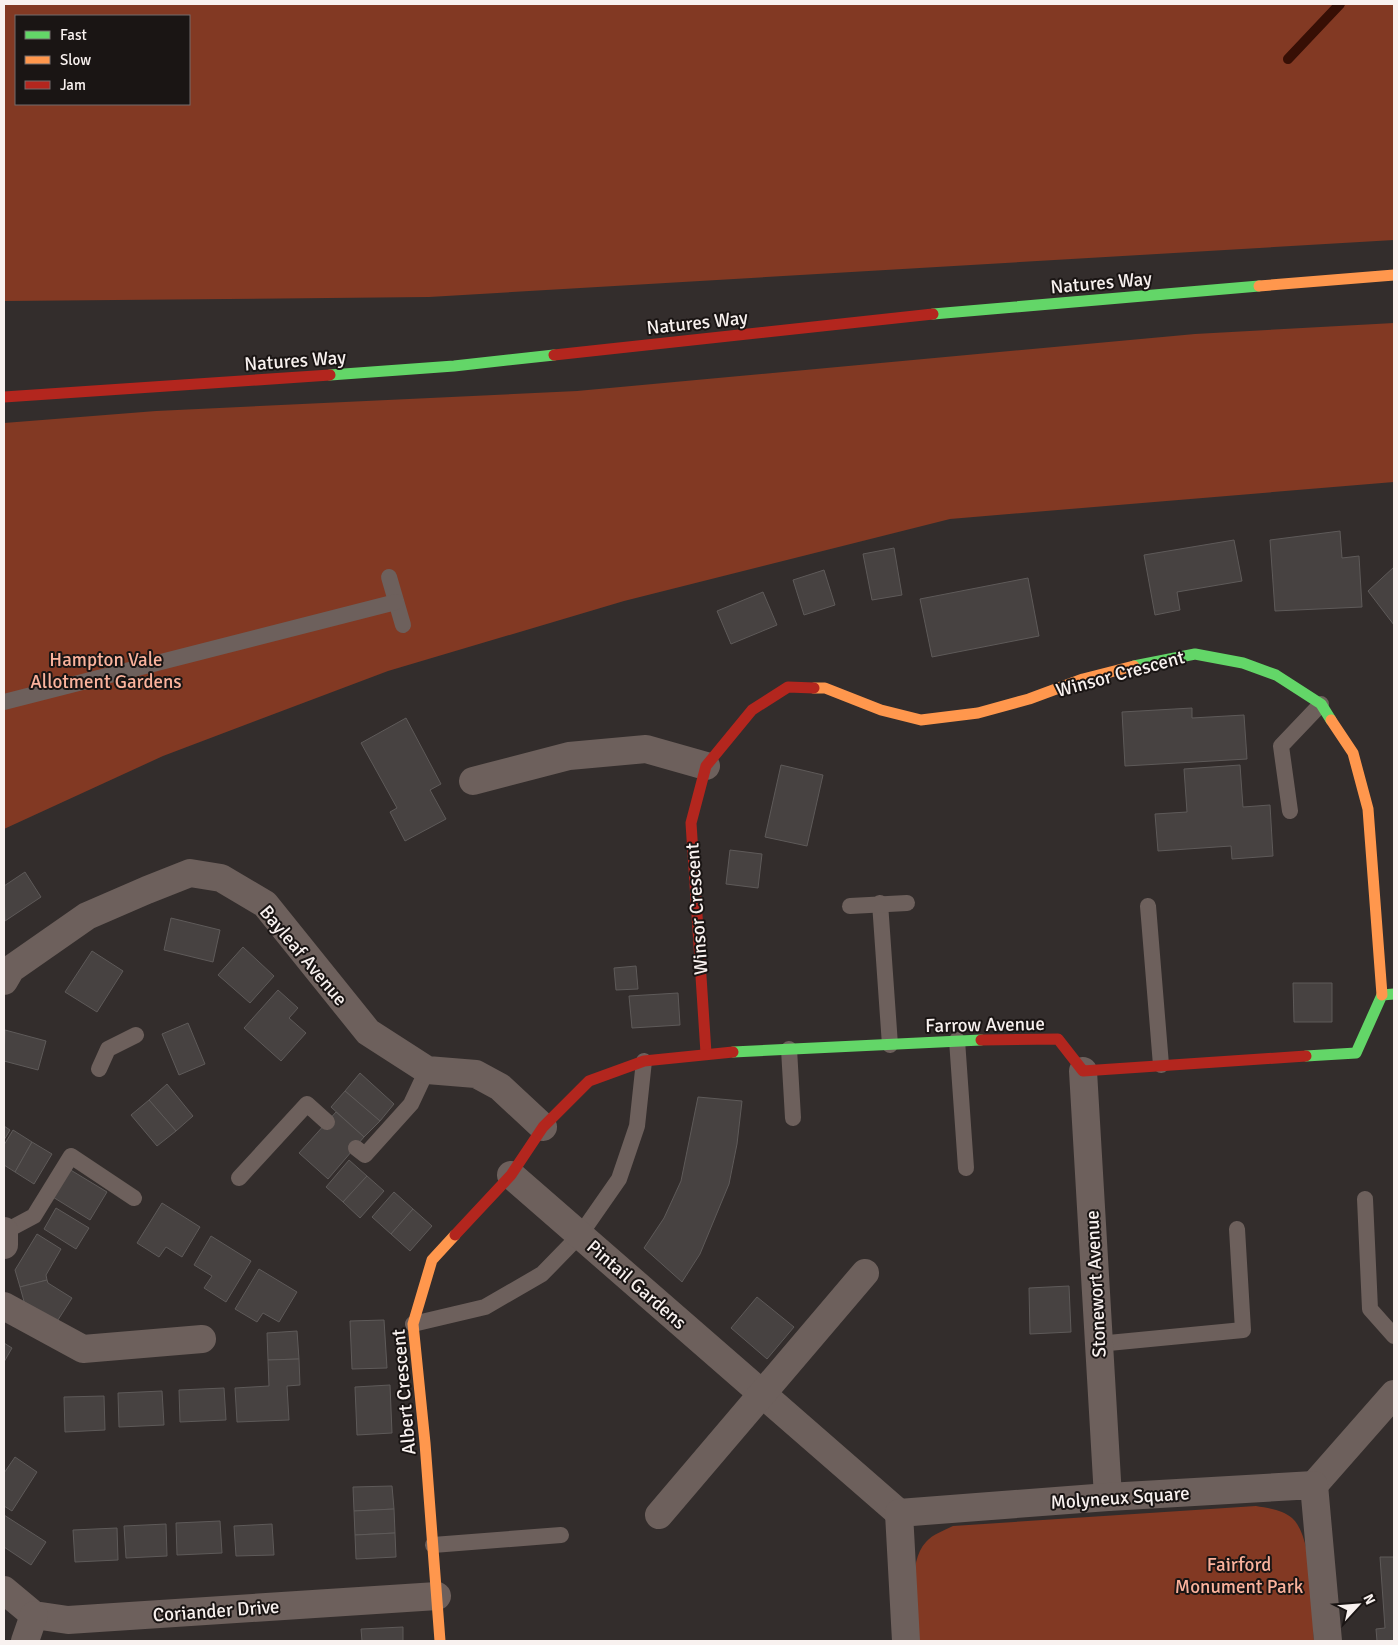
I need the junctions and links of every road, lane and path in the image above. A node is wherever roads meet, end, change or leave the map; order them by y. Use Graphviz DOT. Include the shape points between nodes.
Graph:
graph roads {
  1 [pos="1394,275"];
  2 [pos="4,397"];
  3 [pos="389,576"];
  4 [pos="396,602"];
  5 [pos="403,625"];
  6 [pos="4,702"];
  7 [pos="1321,704"];
  8 [pos="706,766"];
  9 [pos="473,782"];
  10 [pos="1290,811"];
  11 [pos="907,902"];
  12 [pos="880,903"];
  13 [pos="850,906"];
  14 [pos="1148,906"];
  15 [pos="4,981"];
  16 [pos="1394,994"];
  17 [pos="1382,995"];
  18 [pos="136,1035"];
  19 [pos="957,1040"];
  20 [pos="890,1045"];
  21 [pos="789,1049"];
  22 [pos="706,1053"];
  23 [pos="644,1061"];
  24 [pos="1161,1066"];
  25 [pos="99,1069"];
  26 [pos="427,1070"];
  27 [pos="1083,1071"];
  28 [pos="793,1118"];
  29 [pos="327,1122"];
  30 [pos="543,1127"];
  31 [pos="356,1148"];
  32 [pos="966,1168"];
  33 [pos="511,1175"];
  34 [pos="239,1178"];
  35 [pos="134,1198"];
  36 [pos="1365,1199"];
  37 [pos="1237,1229"];
  38 [pos="4,1232"];
  39 [pos="580,1235"];
  40 [pos="4,1245"];
  41 [pos="865,1273"];
  42 [pos="4,1306"];
  43 [pos="413,1324"];
  44 [pos="1394,1336"];
  45 [pos="202,1340"];
  46 [pos="1098,1344"];
  47 [pos="763,1394"];
  48 [pos="1394,1394"];
  49 [pos="1314,1485"];
  50 [pos="1108,1496"];
  51 [pos="899,1513"];
  52 [pos="659,1515"];
  53 [pos="561,1535"];
  54 [pos="433,1545"];
  55 [pos="4,1590"];
  56 [pos="437,1596"];
  57 [pos="34,1615"];
  58 [pos="26,1641"];
  59 [pos="440,1641"];
  60 [pos="906,1641"];
  61 [pos="1328,1641"];
  1 -- 2 [label="street, Natures Way" via="891,318 454,366"];
  3 -- 4 [label="lane"];
  4 -- 5 [label="lane"];
  4 -- 6 [label="lane"];
  7 -- 8 [label="street, Winsor Crescent" via="1276,675 1243,662 1195,654 1152,661 1083,679 1030,699 978,713 921,720 881,710 825,688 788,687 752,710"];
  7 -- 10 [label="lane" via="1281,746"];
  7 -- 17 [label="street, Winsor Crescent" via="1352,753 1368,809"];
  8 -- 9 [label="street" via="646,749 569,756"];
  8 -- 22 [label="street, Winsor Crescent" via="691,823"];
  11 -- 12 [label="lane"];
  12 -- 13 [label="lane"];
  12 -- 20 [label="lane"];
  14 -- 24 [label="lane"];
  15 -- 26 [label="street, Bayleaf Avenue" via="11,969 87,916 190,873 222,878 265,904 368,1032"];
  16 -- 17 [label="street"];
  17 -- 24 [label="street" via="1356,1053"];
  18 -- 25 [label="lane" via="108,1049"];
  19 -- 20 [label="street, Farrow Avenue"];
  19 -- 27 [label="street, Farrow Avenue" via="1058,1039"];
  19 -- 32 [label="lane"];
  20 -- 21 [label="street, Farrow Avenue"];
  21 -- 22 [label="street, Farrow Avenue"];
  21 -- 28 [label="lane"];
  22 -- 23 [label="street, Farrow Avenue"];
  23 -- 30 [label="street, Albert Crescent" via="589,1081"];
  23 -- 39 [label="lane" via="637,1126 619,1180"];
  24 -- 27 [label="street"];
  26 -- 30 [label="street, Bayleaf Avenue" via="476,1074 500,1087"];
  26 -- 31 [label="lane" via="411,1104 365,1155"];
  27 -- 46 [label="street, Stonewort Avenue"];
  29 -- 34 [label="lane" via="307,1104"];
  30 -- 33 [label="street, Albert Crescent"];
  33 -- 39 [label="street, Pintail Gardens"];
  33 -- 43 [label="street, Albert Crescent" via="432,1260"];
  35 -- 38 [label="lane" via="71,1156 34,1216"];
  36 -- 44 [label="lane" via="1370,1309"];
  37 -- 46 [label="lane" via="1242,1330"];
  38 -- 40 [label="street"];
  39 -- 43 [label="lane" via="542,1274 485,1307"];
  39 -- 47 [label="street, Pintail Gardens"];
  41 -- 47 [label="street"];
  42 -- 45 [label="street" via="83,1350"];
  43 -- 54 [label="street, Albert Crescent"];
  46 -- 50 [label="street, Stonewort Avenue"];
  47 -- 51 [label="street, Pintail Gardens"];
  47 -- 52 [label="street"];
  48 -- 49 [label="street"];
  49 -- 50 [label="street, Molyneux Square"];
  49 -- 61 [label="street"];
  50 -- 51 [label="street, Molyneux Square"];
  51 -- 60 [label="street"];
  53 -- 54 [label="lane"];
  54 -- 56 [label="street, Albert Crescent"];
  55 -- 57 [label="street"];
  56 -- 57 [label="street, Coriander Drive" via="68,1620"];
  56 -- 59 [label="street, Albert Crescent"];
  57 -- 58 [label="street"];
}
